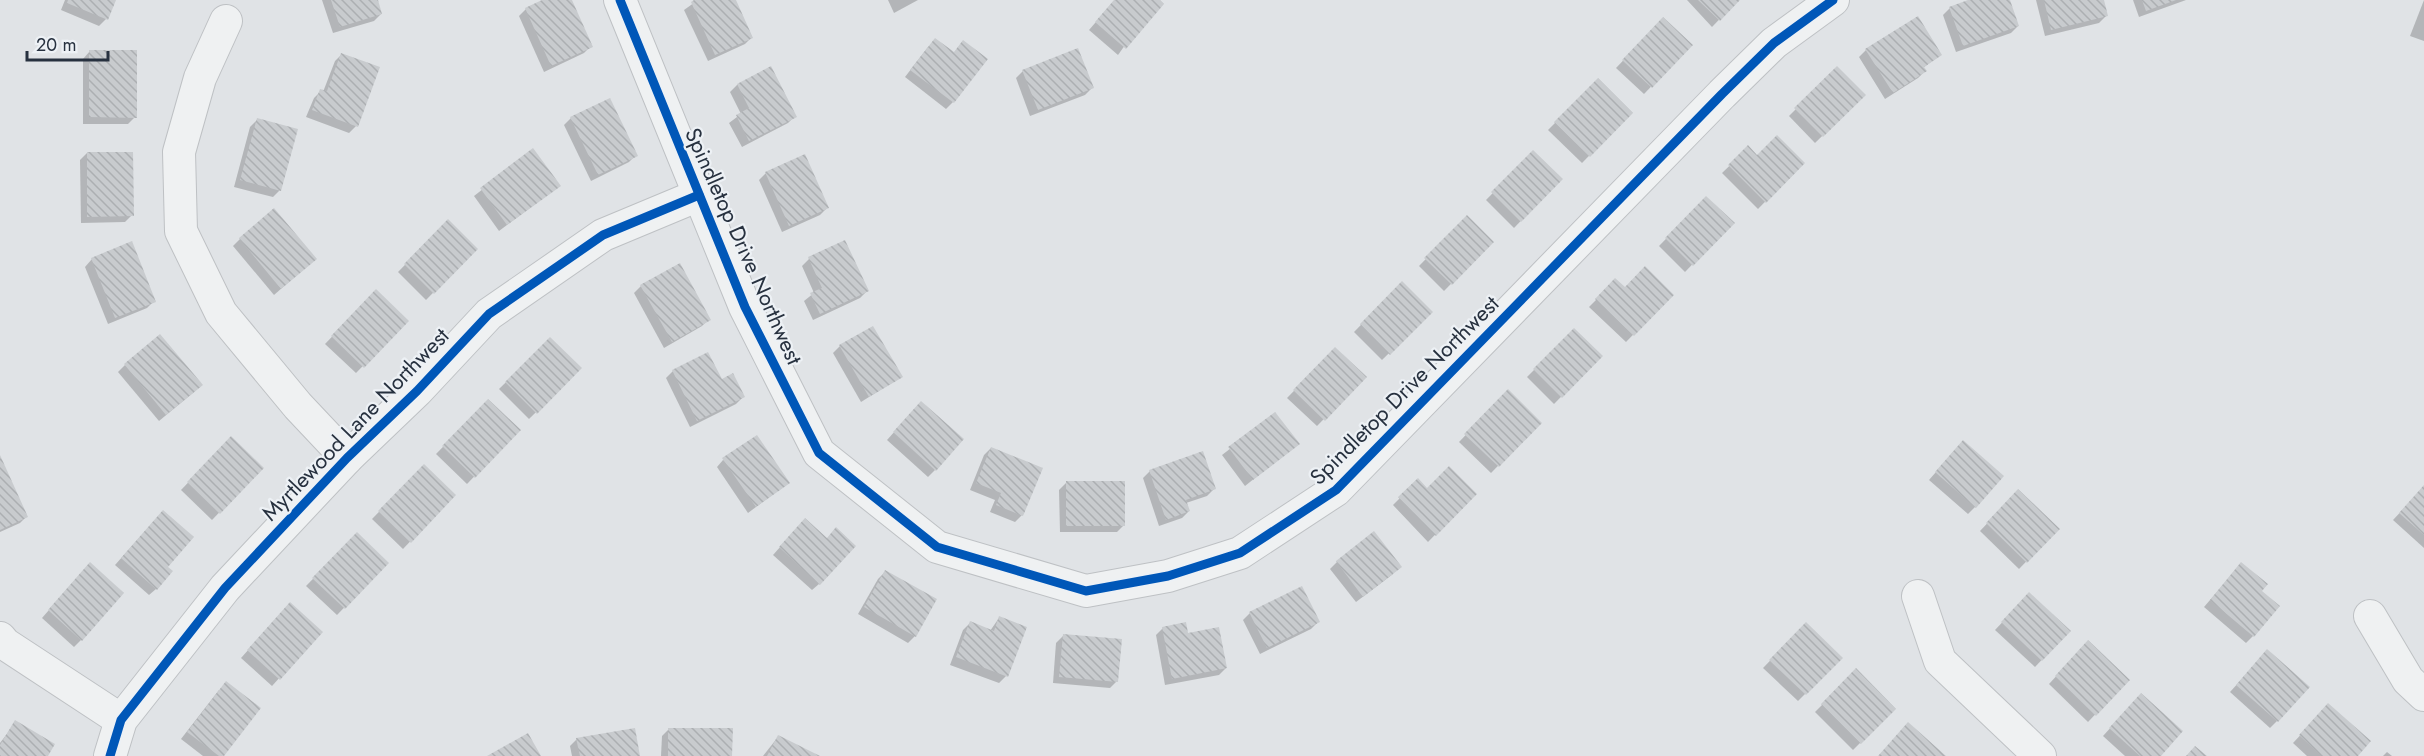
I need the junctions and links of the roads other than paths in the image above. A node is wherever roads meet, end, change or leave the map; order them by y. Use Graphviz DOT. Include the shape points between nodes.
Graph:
graph roads {
  1 [pos="620,0"];
  2 [pos="1833,0"];
  3 [pos="226,21"];
  4 [pos="699,195"];
  5 [pos="346,458"];
  6 [pos="1918,596"];
  7 [pos="2370,616"];
  8 [pos="0,638"];
  9 [pos="2424,695"];
  10 [pos="121,720"];
  11 [pos="110,756"];
  12 [pos="2040,756"];
  1 -- 4 [label="street, Spindletop Drive Northwest"];
  2 -- 4 [label="street, Spindletop Drive Northwest" via="1774,43 1722,94 1336,490 1240,553 1168,576 1086,591 937,547 819,453 745,307"];
  3 -- 5 [label="street" via="200,78 178,152 181,231 221,312"];
  4 -- 5 [label="street, Myrtlewood Lane Northwest" via="603,236 489,314 417,391"];
  5 -- 10 [label="street, Myrtlewood Lane Northwest" via="225,588"];
  6 -- 12 [label="street" via="1940,661"];
  7 -- 9 [label="street" via="2408,680"];
  8 -- 10 [label="street"];
  10 -- 11 [label="street, Myrtlewood Lane Northwest"];
}
